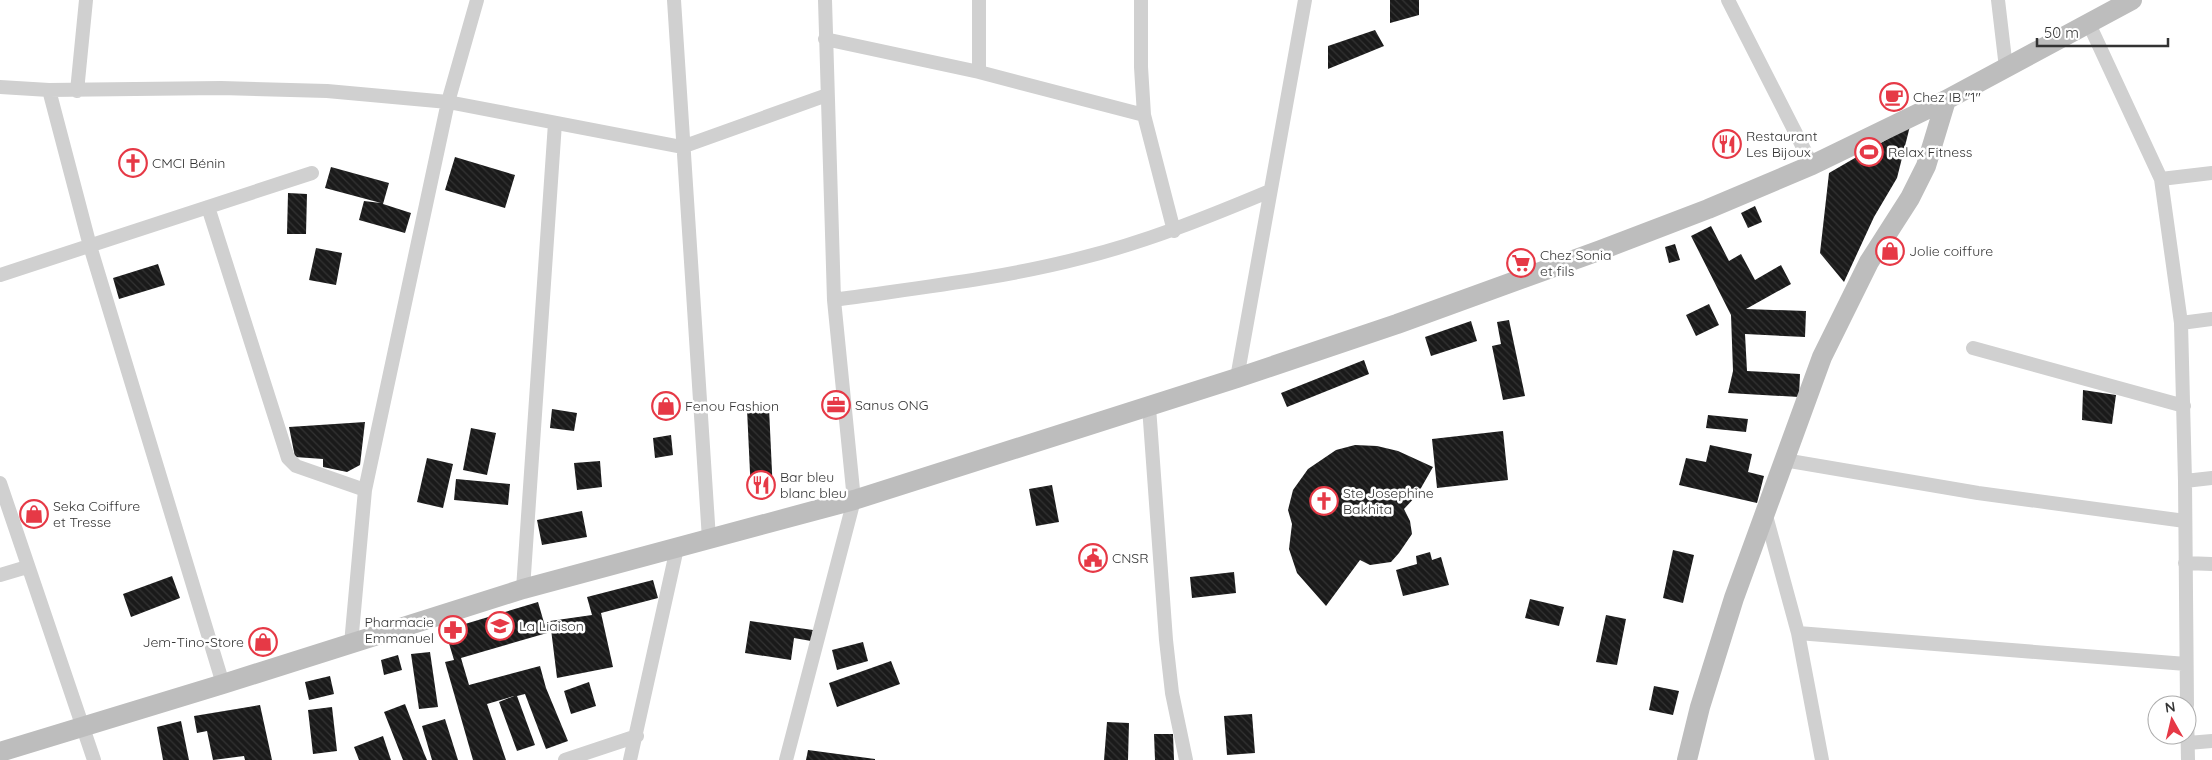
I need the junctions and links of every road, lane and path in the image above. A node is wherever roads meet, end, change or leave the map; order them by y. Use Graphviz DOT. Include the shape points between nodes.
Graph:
graph roads {
  1 [pos="86,0"];
  2 [pos="477,0"];
  3 [pos="674,0"];
  4 [pos="825,0"];
  5 [pos="979,0"];
  6 [pos="1141,0"];
  7 [pos="1305,0"];
  8 [pos="1728,0"];
  9 [pos="1998,0"];
  10 [pos="2132,0"];
  11 [pos="2089,24"];
  12 [pos="825,40"];
  13 [pos="2006,68"];
  14 [pos="978,72"];
  15 [pos="0,87"];
  16 [pos="49,90"];
  17 [pos="77,91"];
  18 [pos="827,95"];
  19 [pos="1946,100"];
  20 [pos="448,102"];
  21 [pos="1144,115"];
  22 [pos="555,123"];
  23 [pos="682,147"];
  24 [pos="1812,165"];
  25 [pos="312,173"];
  26 [pos="2212,173"];
  27 [pos="2161,179"];
  28 [pos="1270,191"];
  29 [pos="208,207"];
  30 [pos="1174,231"];
  31 [pos="90,246"];
  32 [pos="0,275"];
  33 [pos="834,300"];
  34 [pos="2212,319"];
  35 [pos="2181,324"];
  36 [pos="1973,348"];
  37 [pos="1237,378"];
  38 [pos="1149,406"];
  39 [pos="2184,406"];
  40 [pos="1784,460"];
  41 [pos="2212,478"];
  42 [pos="2186,482"];
  43 [pos="0,483"];
  44 [pos="366,490"];
  45 [pos="854,500"];
  46 [pos="1765,512"];
  47 [pos="2185,521"];
  48 [pos="709,539"];
  49 [pos="677,548"];
  50 [pos="2185,563"];
  51 [pos="2212,564"];
  52 [pos="27,567"];
  53 [pos="0,575"];
  54 [pos="523,589"];
  55 [pos="1798,632"];
  56 [pos="351,644"];
  57 [pos="2186,664"];
  58 [pos="223,684"];
  59 [pos="2187,695"];
  60 [pos="84,727"];
  61 [pos="637,736"];
  62 [pos="2212,741"];
  63 [pos="2197,742"];
  64 [pos="2188,745"];
  65 [pos="0,752"];
  66 [pos="94,760"];
  67 [pos="565,760"];
  68 [pos="630,760"];
  69 [pos="786,760"];
  70 [pos="1186,760"];
  71 [pos="1686,760"];
  72 [pos="1822,760"];
  73 [pos="2188,760"];
  1 -- 17 [label="street"];
  2 -- 20 [label="street"];
  3 -- 23 [label="street"];
  4 -- 12 [label="street"];
  5 -- 14 [label="street"];
  6 -- 21 [label="street"];
  7 -- 28 [label="street"];
  8 -- 24 [label="street"];
  9 -- 13 [label="street"];
  10 -- 11 [label="main road"];
  11 -- 13 [label="main road"];
  11 -- 27 [label="street"];
  12 -- 14 [label="street"];
  12 -- 18 [label="street"];
  13 -- 19 [label="main road"];
  14 -- 21 [label="street"];
  15 -- 16 [label="street"];
  16 -- 17 [label="street"];
  16 -- 31 [label="street"];
  17 -- 20 [label="street" via="263,88"];
  18 -- 23 [label="street"];
  18 -- 33 [label="street"];
  19 -- 24 [label="main road"];
  19 -- 40 [label="main road" via="1926,166 1910,198 1869,262 1822,356"];
  20 -- 22 [label="street"];
  20 -- 44 [label="street"];
  21 -- 30 [label="street"];
  22 -- 23 [label="street"];
  22 -- 54 [label="street"];
  23 -- 48 [label="street"];
  24 -- 37 [label="main road" via="1601,250"];
  25 -- 29 [label="street"];
  26 -- 27 [label="street"];
  27 -- 35 [label="street"];
  28 -- 30 [label="street"];
  28 -- 37 [label="street"];
  29 -- 31 [label="street"];
  29 -- 44 [label="street" via="288,458 296,466"];
  30 -- 33 [label="street" via="1036,269"];
  31 -- 32 [label="street"];
  31 -- 58 [label="street"];
  33 -- 45 [label="street"];
  34 -- 35 [label="street"];
  35 -- 39 [label="street"];
  36 -- 39 [label="street"];
  37 -- 38 [label="main road"];
  38 -- 45 [label="main road"];
  38 -- 70 [label="street" via="1166,640 1172,693"];
  39 -- 42 [label="street"];
  40 -- 46 [label="main road"];
  40 -- 47 [label="street" via="1978,493"];
  41 -- 42 [label="street"];
  42 -- 47 [label="street"];
  43 -- 52 [label="street"];
  44 -- 56 [label="street"];
  45 -- 48 [label="main road"];
  45 -- 69 [label="street"];
  46 -- 55 [label="street"];
  46 -- 71 [label="main road" via="1716,652"];
  47 -- 50 [label="street"];
  48 -- 49 [label="main road"];
  49 -- 54 [label="main road"];
  49 -- 61 [label="street"];
  50 -- 51 [label="street"];
  50 -- 57 [label="street"];
  52 -- 53 [label="street"];
  52 -- 60 [label="street"];
  54 -- 56 [label="main road"];
  55 -- 57 [label="street"];
  55 -- 72 [label="street"];
  56 -- 58 [label="main road"];
  57 -- 59 [label="street"];
  58 -- 60 [label="main road"];
  60 -- 65 [label="main road"];
  60 -- 66 [label="street"];
  61 -- 67 [label="street"];
  61 -- 68 [label="street"];
  62 -- 63 [label="street"];
  64 -- 73 [label="street"];
}
